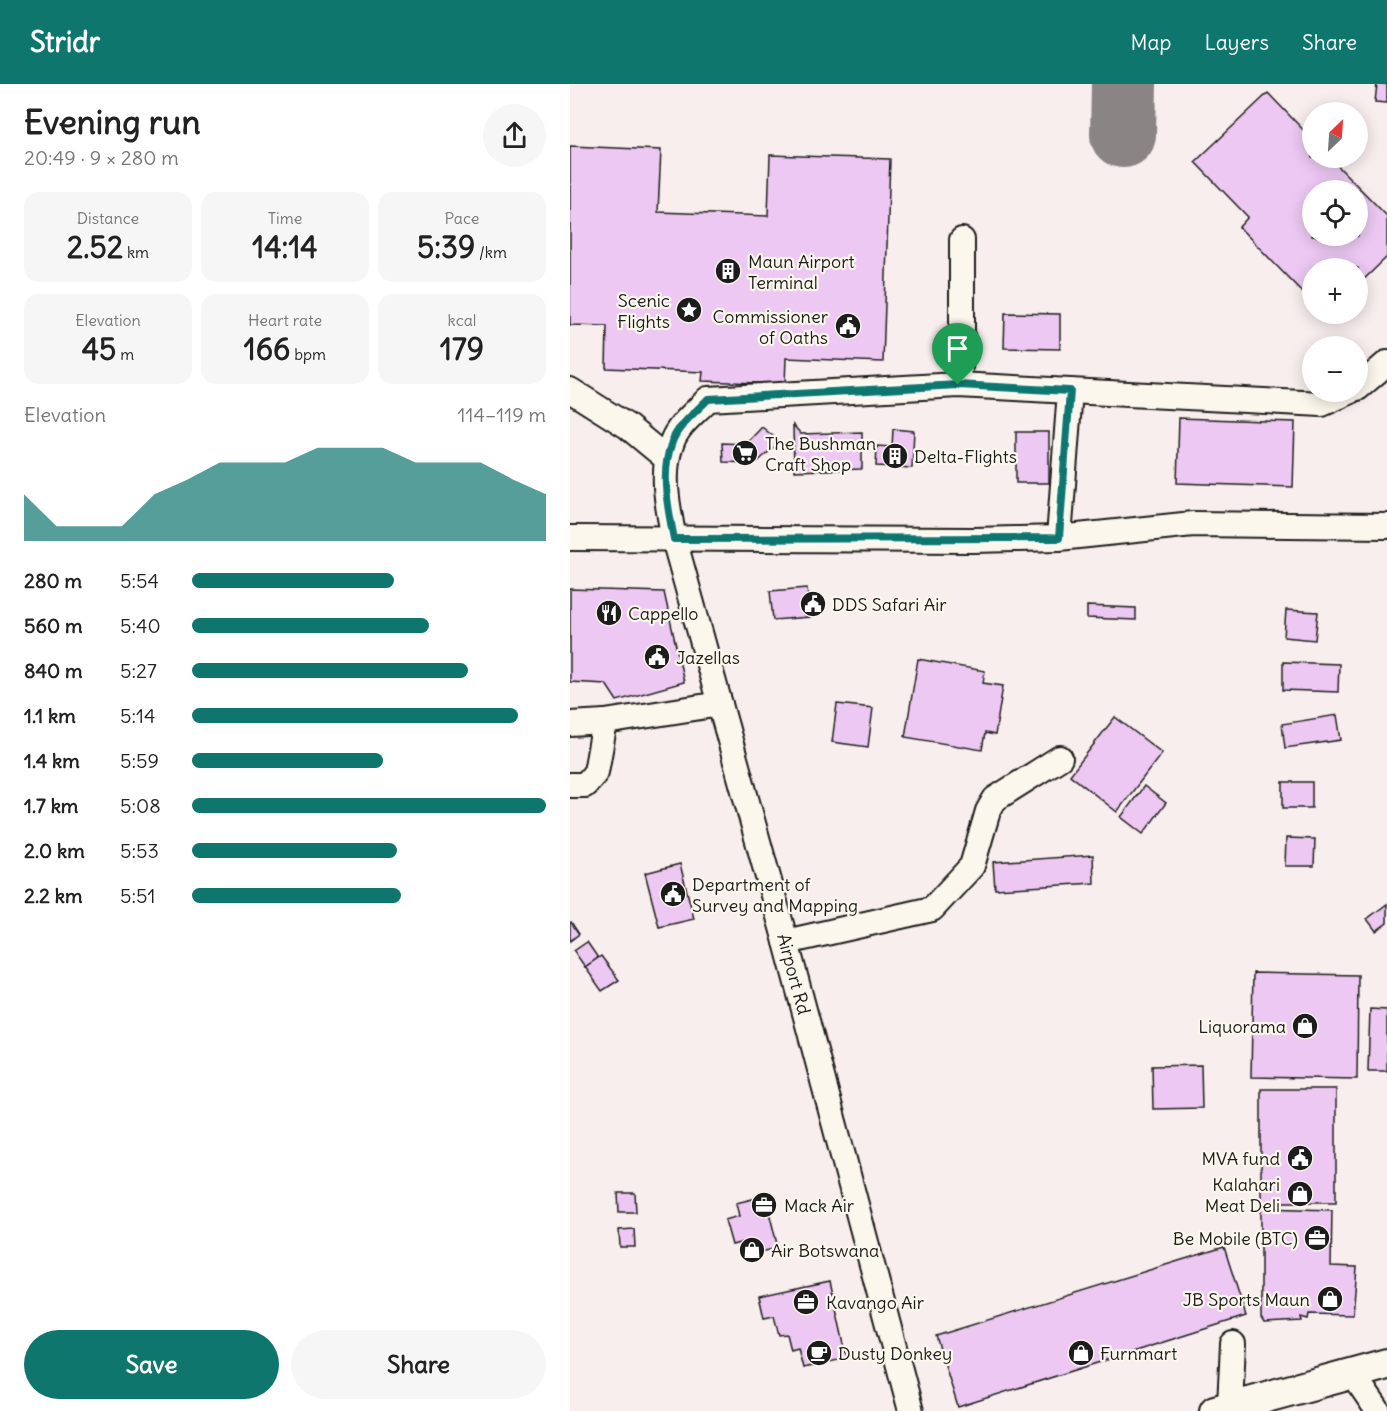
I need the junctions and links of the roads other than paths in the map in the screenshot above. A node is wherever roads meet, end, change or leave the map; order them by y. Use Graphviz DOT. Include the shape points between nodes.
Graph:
graph roads {
  1 [pos="962,240"];
  2 [pos="1387,363"];
  3 [pos="1368,379"];
  4 [pos="958,385"];
  5 [pos="570,390"];
  6 [pos="1070,391"];
  7 [pos="1326,402"];
  8 [pos="667,459"];
  9 [pos="1387,526"];
  10 [pos="570,538"];
  11 [pos="1059,538"];
  12 [pos="674,539"];
  13 [pos="720,704"];
  14 [pos="605,722"];
  15 [pos="570,724"];
  16 [pos="1060,758"];
  17 [pos="570,785"];
  18 [pos="786,942"];
  19 [pos="1233,1344"];
  20 [pos="1387,1364"];
  21 [pos="1352,1373"];
  22 [pos="1222,1408"];
  23 [pos="911,1411"];
  24 [pos="1378,1411"];
  1 -- 4 [label="street" via="962,350"];
  2 -- 3 [label="street"];
  4 -- 6 [label="street"];
  4 -- 8 [label="street" via="708,399 672,440"];
  5 -- 8 [label="street" via="627,426"];
  6 -- 7 [label="street"];
  6 -- 11 [label="street"];
  8 -- 12 [label="street, Airport Rd" via="666,501"];
  9 -- 11 [label="street" via="1194,524"];
  10 -- 12 [label="street"];
  11 -- 12 [label="street"];
  12 -- 13 [label="street, Airport Rd"];
  13 -- 14 [label="street"];
  13 -- 18 [label="street, Airport Rd"];
  14 -- 15 [label="street"];
  14 -- 17 [label="street" via="596,772 585,785"];
  16 -- 18 [label="street" via="995,800 972,866 932,909"];
  18 -- 23 [label="street, Airport Rd"];
  19 -- 22 [label="street"];
  20 -- 21 [label="main road"];
  21 -- 22 [label="main road"];
  21 -- 24 [label="street"];
}
